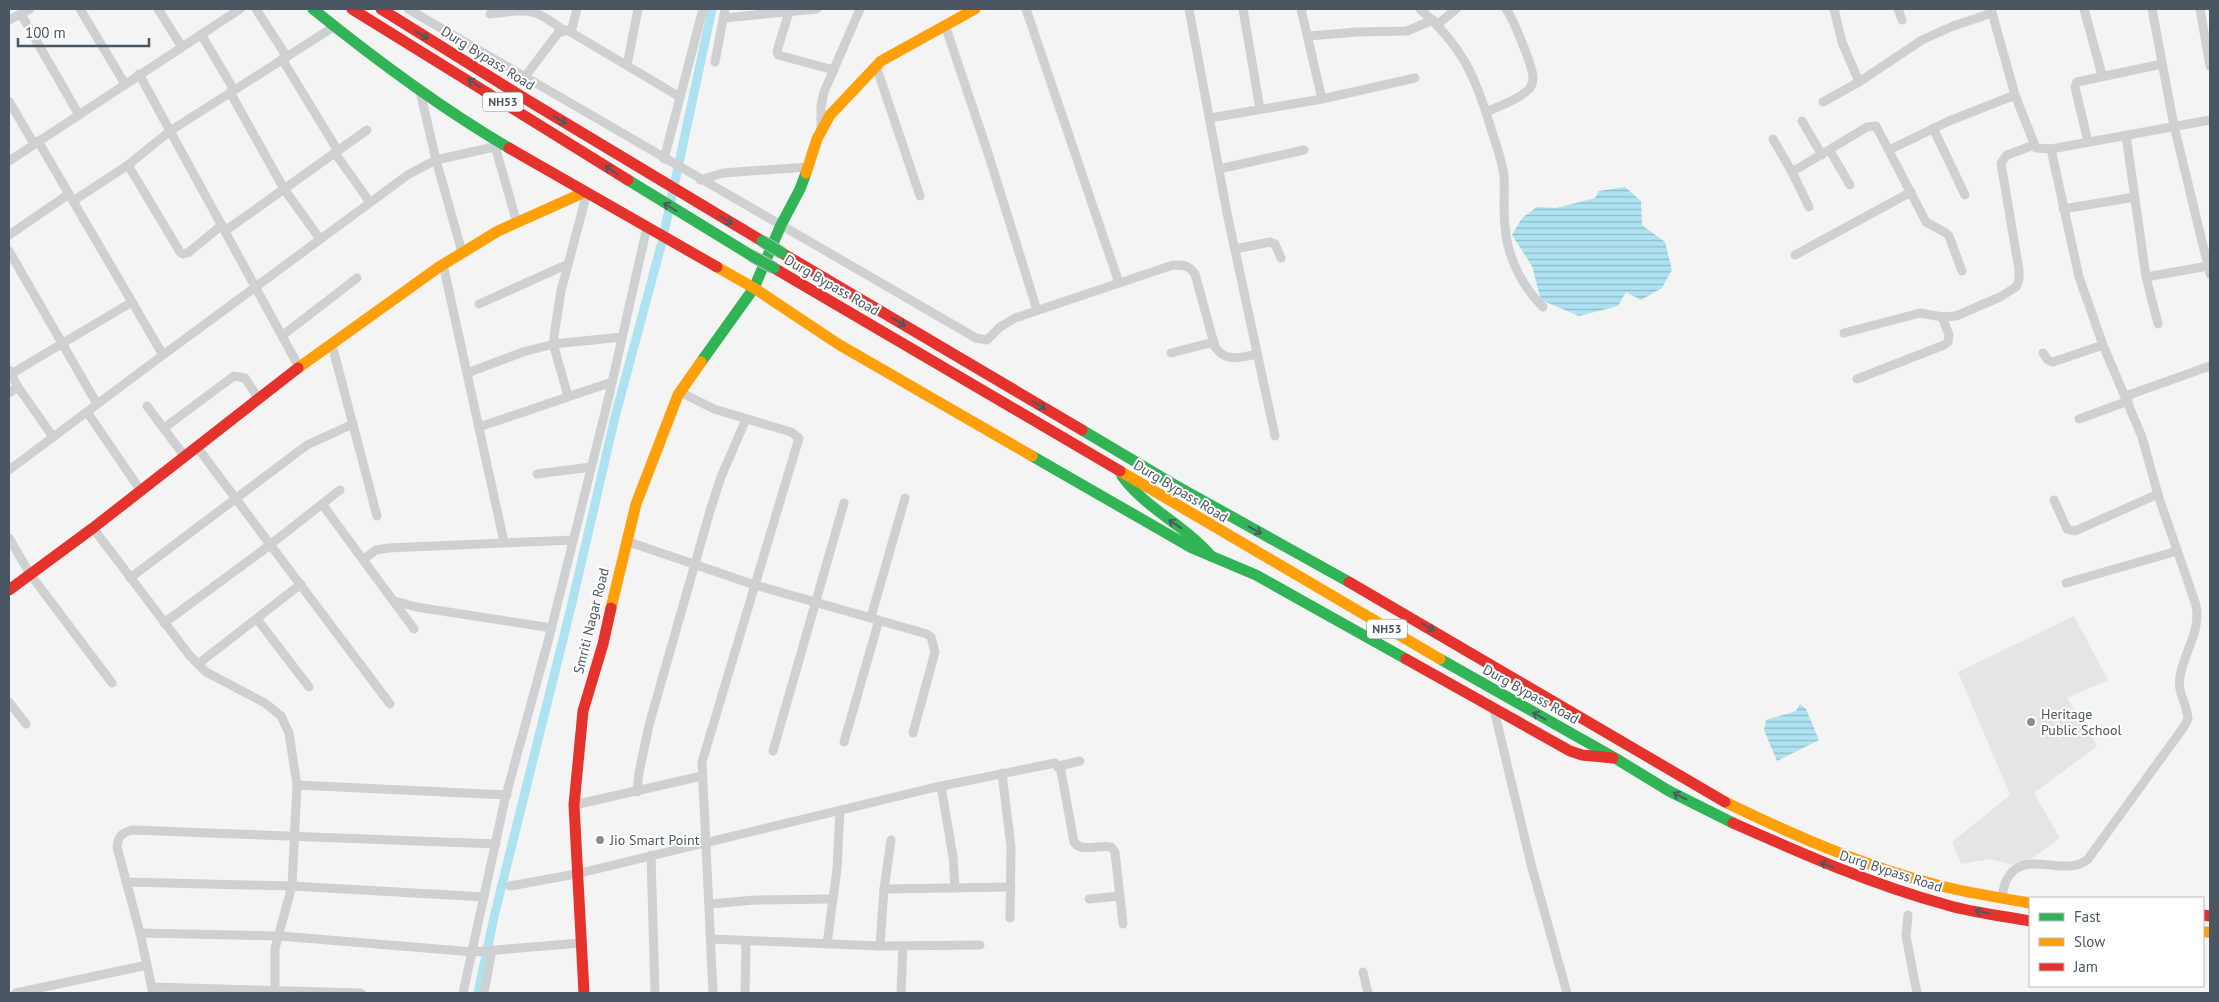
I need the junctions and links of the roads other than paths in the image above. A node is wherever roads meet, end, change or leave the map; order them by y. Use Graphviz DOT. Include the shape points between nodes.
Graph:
graph roads {
  1 [pos="30,9"];
  2 [pos="80,9"];
  3 [pos="158,9"];
  4 [pos="240,9"];
  5 [pos="256,9"];
  6 [pos="313,9"];
  7 [pos="352,9"];
  8 [pos="381,9"];
  9 [pos="408,9"];
  10 [pos="577,9"];
  11 [pos="638,9"];
  12 [pos="703,9"];
  13 [pos="817,9"];
  14 [pos="860,9"];
  15 [pos="975,9"];
  16 [pos="1026,9"];
  17 [pos="1189,9"];
  18 [pos="1242,9"];
  19 [pos="1302,9"];
  20 [pos="1420,9"];
  21 [pos="1456,9"];
  22 [pos="1506,9"];
  23 [pos="1834,9"];
  24 [pos="1898,9"];
  25 [pos="2084,9"];
  26 [pos="2152,9"];
  27 [pos="2200,9"];
  28 [pos="1991,11"];
  29 [pos="789,12"];
  30 [pos="725,13"];
  31 [pos="20,14"];
  32 [pos="490,14"];
  33 [pos="9,20"];
  34 [pos="1902,20"];
  35 [pos="1436,22"];
  36 [pos="335,26"];
  37 [pos="945,26"];
  38 [pos="568,31"];
  39 [pos="201,34"];
  40 [pos="1308,36"];
  41 [pos="182,47"];
  42 [pos="285,58"];
  43 [pos="715,62"];
  44 [pos="2162,64"];
  45 [pos="626,65"];
  46 [pos="876,66"];
  47 [pos="2210,66"];
  48 [pos="834,70"];
  49 [pos="139,74"];
  50 [pos="2102,75"];
  51 [pos="524,78"];
  52 [pos="1415,78"];
  53 [pos="1859,82"];
  54 [pos="125,84"];
  55 [pos="232,91"];
  56 [pos="420,91"];
  57 [pos="2015,95"];
  58 [pos="680,97"];
  59 [pos="1322,98"];
  60 [pos="9,101"];
  61 [pos="1823,102"];
  62 [pos="1260,109"];
  63 [pos="1486,112"];
  64 [pos="79,114"];
  65 [pos="1210,118"];
  66 [pos="2210,120"];
  67 [pos="1802,122"];
  68 [pos="2174,126"];
  69 [pos="1933,128"];
  70 [pos="367,130"];
  71 [pos="170,131"];
  72 [pos="821,131"];
  73 [pos="2126,135"];
  74 [pos="1773,139"];
  75 [pos="2088,142"];
  76 [pos="36,143"];
  77 [pos="2034,144"];
  78 [pos="499,146"];
  79 [pos="2051,148"];
  80 [pos="1304,150"];
  81 [pos="1889,150"];
  82 [pos="336,152"];
  83 [pos="1826,153"];
  84 [pos="664,159"];
  85 [pos="436,160"];
  86 [pos="9,161"];
  87 [pos="128,165"];
  88 [pos="808,167"];
  89 [pos="1219,169"];
  90 [pos="1792,172"];
  91 [pos="700,180"];
  92 [pos="1850,185"];
  93 [pos="284,189"];
  94 [pos="1910,192"];
  95 [pos="586,193"];
  96 [pos="1965,195"];
  97 [pos="920,196"];
  98 [pos="2135,197"];
  99 [pos="71,198"];
  100 [pos="369,202"];
  101 [pos="1809,207"];
  102 [pos="2064,209"];
  103 [pos="516,223"];
  104 [pos="781,225"];
  105 [pos="647,227"];
  106 [pos="223,228"];
  107 [pos="9,235"];
  108 [pos="320,239"];
  109 [pos="1235,249"];
  110 [pos="9,251"];
  111 [pos="462,252"];
  112 [pos="1795,255"];
  113 [pos="1281,258"];
  114 [pos="443,264"];
  115 [pos="568,264"];
  116 [pos="2209,270"];
  117 [pos="1962,271"];
  118 [pos="2146,276"];
  119 [pos="357,278"];
  120 [pos="1119,284"];
  121 [pos="256,288"];
  122 [pos="754,288"];
  123 [pos="132,302"];
  124 [pos="479,304"];
  125 [pos="1543,307"];
  126 [pos="1037,310"];
  127 [pos="1942,317"];
  128 [pos="2158,324"];
  129 [pos="1844,333"];
  130 [pos="282,335"];
  131 [pos="622,337"];
  132 [pos="1214,342"];
  133 [pos="62,344"];
  134 [pos="554,344"];
  135 [pos="332,345"];
  136 [pos="2103,345"];
  137 [pos="1171,353"];
  138 [pos="2043,353"];
  139 [pos="1257,354"];
  140 [pos="163,355"];
  141 [pos="2210,366"];
  142 [pos="300,367"];
  143 [pos="10,372"];
  144 [pos="467,373"];
  145 [pos="1857,379"];
  146 [pos="612,382"];
  147 [pos="18,387"];
  148 [pos="680,392"];
  149 [pos="9,393"];
  150 [pos="568,396"];
  151 [pos="2127,398"];
  152 [pos="259,399"];
  153 [pos="97,404"];
  154 [pos="147,406"];
  155 [pos="87,412"];
  156 [pos="746,419"];
  157 [pos="2079,419"];
  158 [pos="353,424"];
  159 [pos="479,427"];
  160 [pos="164,428"];
  161 [pos="1275,436"];
  162 [pos="53,437"];
  163 [pos="197,447"];
  164 [pos="185,457"];
  165 [pos="591,467"];
  166 [pos="9,470"];
  167 [pos="1120,472"];
  168 [pos="537,474"];
  169 [pos="340,490"];
  170 [pos="141,491"];
  171 [pos="2158,494"];
  172 [pos="905,498"];
  173 [pos="237,499"];
  174 [pos="2054,500"];
  175 [pos="844,503"];
  176 [pos="322,504"];
  177 [pos="377,516"];
  178 [pos="93,528"];
  179 [pos="9,538"];
  180 [pos="573,540"];
  181 [pos="626,541"];
  182 [pos="504,542"];
  183 [pos="272,544"];
  184 [pos="2177,551"];
  185 [pos="1211,556"];
  186 [pos="364,559"];
  187 [pos="695,565"];
  188 [pos="30,574"];
  189 [pos="130,578"];
  190 [pos="2066,583"];
  191 [pos="301,584"];
  192 [pos="755,585"];
  193 [pos="9,590"];
  194 [pos="395,601"];
  195 [pos="817,602"];
  196 [pos="257,619"];
  197 [pos="875,619"];
  198 [pos="164,623"];
  199 [pos="552,628"];
  200 [pos="414,629"];
  201 [pos="198,664"];
  202 [pos="112,683"];
  203 [pos="309,687"];
  204 [pos="9,702"];
  205 [pos="390,704"];
  206 [pos="1494,710"];
  207 [pos="26,724"];
  208 [pos="912,733"];
  209 [pos="844,742"];
  210 [pos="773,751"];
  211 [pos="1615,758"];
  212 [pos="1080,760"];
  213 [pos="1059,766"];
  214 [pos="1002,773"];
  215 [pos="702,776"];
  216 [pos="297,784"];
  217 [pos="941,786"];
  218 [pos="637,792"];
  219 [pos="507,795"];
  220 [pos="574,805"];
  221 [pos="840,810"];
  222 [pos="294,837"];
  223 [pos="891,840"];
  224 [pos="707,842"];
  225 [pos="496,844"];
  226 [pos="651,855"];
  227 [pos="576,874"];
  228 [pos="126,882"];
  229 [pos="292,886"];
  230 [pos="510,886"];
  231 [pos="1011,887"];
  232 [pos="955,888"];
  233 [pos="884,889"];
  234 [pos="1120,896"];
  235 [pos="484,897"];
  236 [pos="2002,898"];
  237 [pos="1089,899"];
  238 [pos="832,900"];
  239 [pos="2029,903"];
  240 [pos="710,904"];
  241 [pos="1908,915"];
  242 [pos="1010,918"];
  243 [pos="2029,920"];
  244 [pos="1123,924"];
  245 [pos="140,934"];
  246 [pos="280,936"];
  247 [pos="711,939"];
  248 [pos="746,941"];
  249 [pos="580,942"];
  250 [pos="827,944"];
  251 [pos="980,945"];
  252 [pos="880,946"];
  253 [pos="903,946"];
  254 [pos="492,950"];
  255 [pos="473,952"];
  256 [pos="147,965"];
  257 [pos="1363,972"];
  258 [pos="152,990"];
  259 [pos="275,992"];
  260 [pos="16,993"];
  261 [pos="361,993"];
  262 [pos="463,993"];
  263 [pos="484,993"];
  264 [pos="584,993"];
  265 [pos="655,993"];
  266 [pos="713,993"];
  267 [pos="745,993"];
  268 [pos="901,993"];
  269 [pos="1368,993"];
  270 [pos="1567,993"];
  271 [pos="1917,993"];
  1 -- 31 [label="street"];
  2 -- 54 [label="street"];
  3 -- 41 [label="street"];
  4 -- 39 [label="street"];
  5 -- 42 [label="street"];
  6 -- 36 [label="main road"];
  167 -- 7 [label="main road, Durg Bypass Road / NH53, one-way, bridge" via="687,218"];
  8 -- 236 [label="main road, Durg Bypass Road / NH53, one-way, bridge" via="690,199 1173,484 1412,618 1725,802 1776,827 1884,868 1930,883"];
  9 -- 51 [label="street"];
  10 -- 38 [label="street"];
  11 -- 45 [label="street"];
  12 -- 58 [label="street"];
  13 -- 29 [label="street"];
  14 -- 48 [label="street"];
  15 -- 37 [label="main road, Smriti Nagar Road"];
  16 -- 120 [label="street"];
  17 -- 65 [label="street"];
  18 -- 62 [label="street"];
  19 -- 40 [label="street"];
  20 -- 35 [label="street"];
  21 -- 35 [label="street"];
  22 -- 63 [label="street" via="1533,76 1532,84 1520,95"];
  23 -- 53 [label="street" via="1842,42"];
  24 -- 34 [label="street"];
  25 -- 50 [label="street"];
  26 -- 44 [label="street"];
  27 -- 47 [label="street"];
  28 -- 53 [label="street" via="1936,32"];
  28 -- 57 [label="street"];
  29 -- 30 [label="street"];
  29 -- 48 [label="street" via="778,55"];
  30 -- 43 [label="street"];
  31 -- 33 [label="street"];
  31 -- 64 [label="street"];
  32 -- 38 [label="street" via="534,11"];
  35 -- 40 [label="street" via="1407,32"];
  35 -- 63 [label="street" via="1462,54"];
  36 -- 42 [label="street"];
  36 -- 56 [label="main road"];
  37 -- 46 [label="main road, Smriti Nagar Road"];
  37 -- 126 [label="street"];
  38 -- 45 [label="street"];
  38 -- 51 [label="street" via="558,33"];
  39 -- 41 [label="street"];
  39 -- 55 [label="street"];
  40 -- 59 [label="street"];
  41 -- 49 [label="street"];
  42 -- 55 [label="street"];
  42 -- 82 [label="street"];
  44 -- 50 [label="street"];
  44 -- 68 [label="street"];
  45 -- 58 [label="street"];
  46 -- 72 [label="main road, Smriti Nagar Road" via="830,115"];
  46 -- 97 [label="street"];
  48 -- 72 [label="street" via="822,98"];
  49 -- 54 [label="street"];
  49 -- 71 [label="street"];
  50 -- 75 [label="street" via="2082,79 2075,87"];
  51 -- 84 [label="street"];
  52 -- 59 [label="street"];
  53 -- 61 [label="street"];
  54 -- 64 [label="street"];
  55 -- 71 [label="street"];
  55 -- 93 [label="street"];
  56 -- 78 [label="main road"];
  56 -- 85 [label="street"];
  57 -- 69 [label="street"];
  57 -- 77 [label="street"];
  58 -- 84 [label="street"];
  59 -- 62 [label="street"];
  60 -- 76 [label="street"];
  62 -- 65 [label="street"];
  63 -- 125 [label="street" via="1504,178 1505,229 1511,251 1519,278"];
  64 -- 76 [label="street"];
  65 -- 89 [label="street"];
  66 -- 68 [label="street"];
  67 -- 83 [label="street"];
  68 -- 73 [label="street"];
  68 -- 116 [label="street"];
  69 -- 81 [label="street"];
  69 -- 96 [label="street"];
  70 -- 82 [label="street"];
  71 -- 87 [label="street"];
  71 -- 106 [label="street"];
  72 -- 88 [label="main road, Smriti Nagar Road"];
  73 -- 75 [label="street"];
  73 -- 98 [label="street"];
  74 -- 90 [label="street"];
  75 -- 79 [label="street"];
  76 -- 86 [label="street"];
  76 -- 99 [label="street"];
  77 -- 79 [label="street" via="2040,150"];
  77 -- 127 [label="street" via="2007,155 2001,163 2019,270 2016,287 1961,314"];
  78 -- 85 [label="street"];
  78 -- 95 [label="main road"];
  78 -- 103 [label="street"];
  79 -- 102 [label="street"];
  80 -- 89 [label="street"];
  81 -- 83 [label="street" via="1878,127 1871,126"];
  81 -- 94 [label="street"];
  82 -- 93 [label="street"];
  82 -- 100 [label="street"];
  83 -- 90 [label="street"];
  83 -- 92 [label="street"];
  84 -- 91 [label="street"];
  85 -- 100 [label="street"];
  85 -- 111 [label="street"];
  87 -- 99 [label="street"];
  87 -- 106 [label="street" via="183,254"];
  88 -- 91 [label="street" via="723,173"];
  88 -- 104 [label="main road, Smriti Nagar Road"];
  89 -- 109 [label="street"];
  90 -- 101 [label="street"];
  91 -- 104 [label="street"];
  93 -- 106 [label="street"];
  93 -- 108 [label="street"];
  94 -- 112 [label="street"];
  94 -- 117 [label="street" via="1926,222 1949,236"];
  95 -- 103 [label="main road"];
  95 -- 105 [label="main road"];
  95 -- 115 [label="street"];
  98 -- 102 [label="street"];
  98 -- 118 [label="street"];
  99 -- 107 [label="street"];
  99 -- 123 [label="street"];
  100 -- 108 [label="street"];
  102 -- 136 [label="street" via="2079,277"];
  103 -- 111 [label="main road"];
  104 -- 122 [label="main road, Smriti Nagar Road"];
  104 -- 126 [label="street" via="976,338 987,340 1006,322"];
  105 -- 122 [label="main road"];
  105 -- 131 [label="street"];
  106 -- 121 [label="street"];
  108 -- 121 [label="street"];
  109 -- 113 [label="street" via="1270,242 1275,244"];
  109 -- 139 [label="street"];
  110 -- 133 [label="street"];
  111 -- 114 [label="main road"];
  114 -- 135 [label="main road"];
  114 -- 144 [label="street"];
  115 -- 124 [label="street"];
  115 -- 134 [label="street" via="560,291"];
  116 -- 118 [label="street"];
  118 -- 128 [label="street"];
  119 -- 130 [label="street"];
  120 -- 126 [label="street"];
  120 -- 132 [label="street" via="1173,265 1190,268 1195,274"];
  121 -- 130 [label="street"];
  121 -- 140 [label="street"];
  122 -- 148 [label="main road, Smriti Nagar Road"];
  122 -- 185 [label="main road" via="838,344"];
  123 -- 133 [label="street"];
  123 -- 140 [label="street"];
  127 -- 129 [label="street" via="1920,313"];
  127 -- 145 [label="street" via="1949,335 1944,345"];
  130 -- 142 [label="street"];
  131 -- 134 [label="street"];
  131 -- 146 [label="street"];
  132 -- 137 [label="street"];
  132 -- 139 [label="street" via="1226,358"];
  133 -- 143 [label="street"];
  133 -- 153 [label="street"];
  134 -- 144 [label="street"];
  134 -- 150 [label="street"];
  135 -- 142 [label="main road"];
  135 -- 158 [label="street"];
  136 -- 138 [label="street" via="2053,362"];
  136 -- 151 [label="street"];
  139 -- 161 [label="street"];
  140 -- 153 [label="street"];
  141 -- 151 [label="street"];
  142 -- 152 [label="main road"];
  143 -- 147 [label="street"];
  144 -- 159 [label="street"];
  146 -- 150 [label="street"];
  146 -- 165 [label="street"];
  147 -- 149 [label="street"];
  147 -- 162 [label="street"];
  148 -- 156 [label="street" via="714,409"];
  148 -- 181 [label="main road, Smriti Nagar Road" via="636,504"];
  150 -- 159 [label="street"];
  151 -- 157 [label="street"];
  151 -- 171 [label="street"];
  152 -- 160 [label="street" via="245,378 234,376"];
  152 -- 163 [label="main road"];
  153 -- 155 [label="street"];
  154 -- 160 [label="street"];
  155 -- 162 [label="street"];
  155 -- 170 [label="street"];
  156 -- 187 [label="street" via="720,477"];
  156 -- 192 [label="street" via="791,432 799,438"];
  158 -- 173 [label="street" via="307,446"];
  158 -- 177 [label="street"];
  159 -- 182 [label="street"];
  160 -- 164 [label="street"];
  162 -- 166 [label="street"];
  163 -- 164 [label="main road"];
  163 -- 173 [label="street"];
  164 -- 170 [label="main road"];
  165 -- 168 [label="street"];
  165 -- 180 [label="street"];
  185 -- 167 [label="main road, one-way" via="1190,534 1145,503"];
  211 -- 167 [label="main road, Durg Bypass Road / NH53, one-way"];
  169 -- 176 [label="street"];
  170 -- 178 [label="main road"];
  171 -- 174 [label="street" via="2075,531 2067,529"];
  171 -- 184 [label="street"];
  172 -- 197 [label="street"];
  173 -- 183 [label="street"];
  173 -- 189 [label="street"];
  175 -- 195 [label="street"];
  176 -- 183 [label="street"];
  176 -- 186 [label="street"];
  178 -- 188 [label="main road"];
  178 -- 189 [label="street"];
  179 -- 188 [label="street"];
  180 -- 182 [label="street"];
  180 -- 199 [label="street"];
  181 -- 187 [label="street"];
  181 -- 220 [label="main road, Smriti Nagar Road" via="603,644 583,711"];
  182 -- 186 [label="street" via="388,548 376,550"];
  183 -- 191 [label="street"];
  183 -- 198 [label="street"];
  184 -- 190 [label="street"];
  184 -- 236 [label="street" via="2198,615 2180,676 2179,688 2188,719 2088,859 2067,868 2033,863 2020,866 2007,879"];
  185 -- 206 [label="main road" via="1256,575"];
  186 -- 194 [label="street"];
  187 -- 192 [label="street"];
  187 -- 218 [label="street" via="649,725"];
  188 -- 193 [label="main road"];
  188 -- 202 [label="street"];
  189 -- 198 [label="street"];
  191 -- 196 [label="street"];
  191 -- 205 [label="street"];
  192 -- 195 [label="street"];
  192 -- 215 [label="street" via="704,751"];
  194 -- 199 [label="street"];
  194 -- 200 [label="street"];
  195 -- 197 [label="street"];
  195 -- 210 [label="street"];
  196 -- 201 [label="street"];
  196 -- 203 [label="street"];
  197 -- 208 [label="street" via="927,634 935,646"];
  197 -- 209 [label="street"];
  198 -- 201 [label="street"];
  199 -- 219 [label="street"];
  201 -- 216 [label="street" via="265,703 281,716 289,732"];
  204 -- 207 [label="street"];
  206 -- 211 [label="main road" via="1570,751"];
  206 -- 270 [label="street" via="1528,854"];
  243 -- 211 [label="main road, Durg Bypass Road / NH53, one-way" via="1949,906 1828,865 1722,818"];
  212 -- 213 [label="street"];
  213 -- 214 [label="street" via="1049,763"];
  213 -- 234 [label="street" via="1074,842 1082,848 1111,847 1117,861"];
  214 -- 217 [label="street"];
  214 -- 231 [label="street" via="1011,847"];
  215 -- 218 [label="street"];
  215 -- 224 [label="street"];
  216 -- 219 [label="street"];
  216 -- 222 [label="street"];
  217 -- 221 [label="street"];
  217 -- 232 [label="street"];
  218 -- 220 [label="street"];
  219 -- 225 [label="street"];
  220 -- 227 [label="main road, Smriti Nagar Road"];
  221 -- 224 [label="street"];
  221 -- 238 [label="street"];
  222 -- 225 [label="street"];
  222 -- 228 [label="street" via="124,832 118,838 117,847"];
  222 -- 229 [label="street"];
  223 -- 233 [label="street"];
  224 -- 226 [label="street"];
  224 -- 240 [label="street"];
  225 -- 235 [label="street"];
  226 -- 227 [label="street"];
  226 -- 265 [label="street"];
  227 -- 230 [label="street"];
  227 -- 249 [label="main road, Smriti Nagar Road"];
  228 -- 229 [label="street"];
  228 -- 245 [label="street"];
  229 -- 235 [label="street"];
  229 -- 246 [label="street"];
  231 -- 232 [label="street"];
  231 -- 242 [label="street"];
  232 -- 233 [label="street"];
  233 -- 252 [label="street"];
  234 -- 237 [label="street"];
  234 -- 244 [label="street"];
  235 -- 255 [label="street"];
  236 -- 239 [label="main road, Durg Bypass Road / NH53"];
  238 -- 240 [label="street" via="754,900"];
  238 -- 250 [label="street"];
  240 -- 247 [label="street"];
  241 -- 271 [label="street" via="1906,936"];
  245 -- 246 [label="street"];
  245 -- 256 [label="street"];
  246 -- 255 [label="street"];
  246 -- 259 [label="street" via="276,948"];
  247 -- 248 [label="street"];
  247 -- 266 [label="street"];
  248 -- 250 [label="street"];
  248 -- 267 [label="street"];
  249 -- 254 [label="street"];
  249 -- 264 [label="main road, Smriti Nagar Road"];
  250 -- 252 [label="street"];
  251 -- 253 [label="street"];
  252 -- 253 [label="street"];
  253 -- 268 [label="street"];
  254 -- 255 [label="street"];
  254 -- 263 [label="street"];
  255 -- 262 [label="street"];
  256 -- 258 [label="street"];
  256 -- 260 [label="street"];
  257 -- 269 [label="street"];
  258 -- 259 [label="street"];
  259 -- 261 [label="street"];
}
